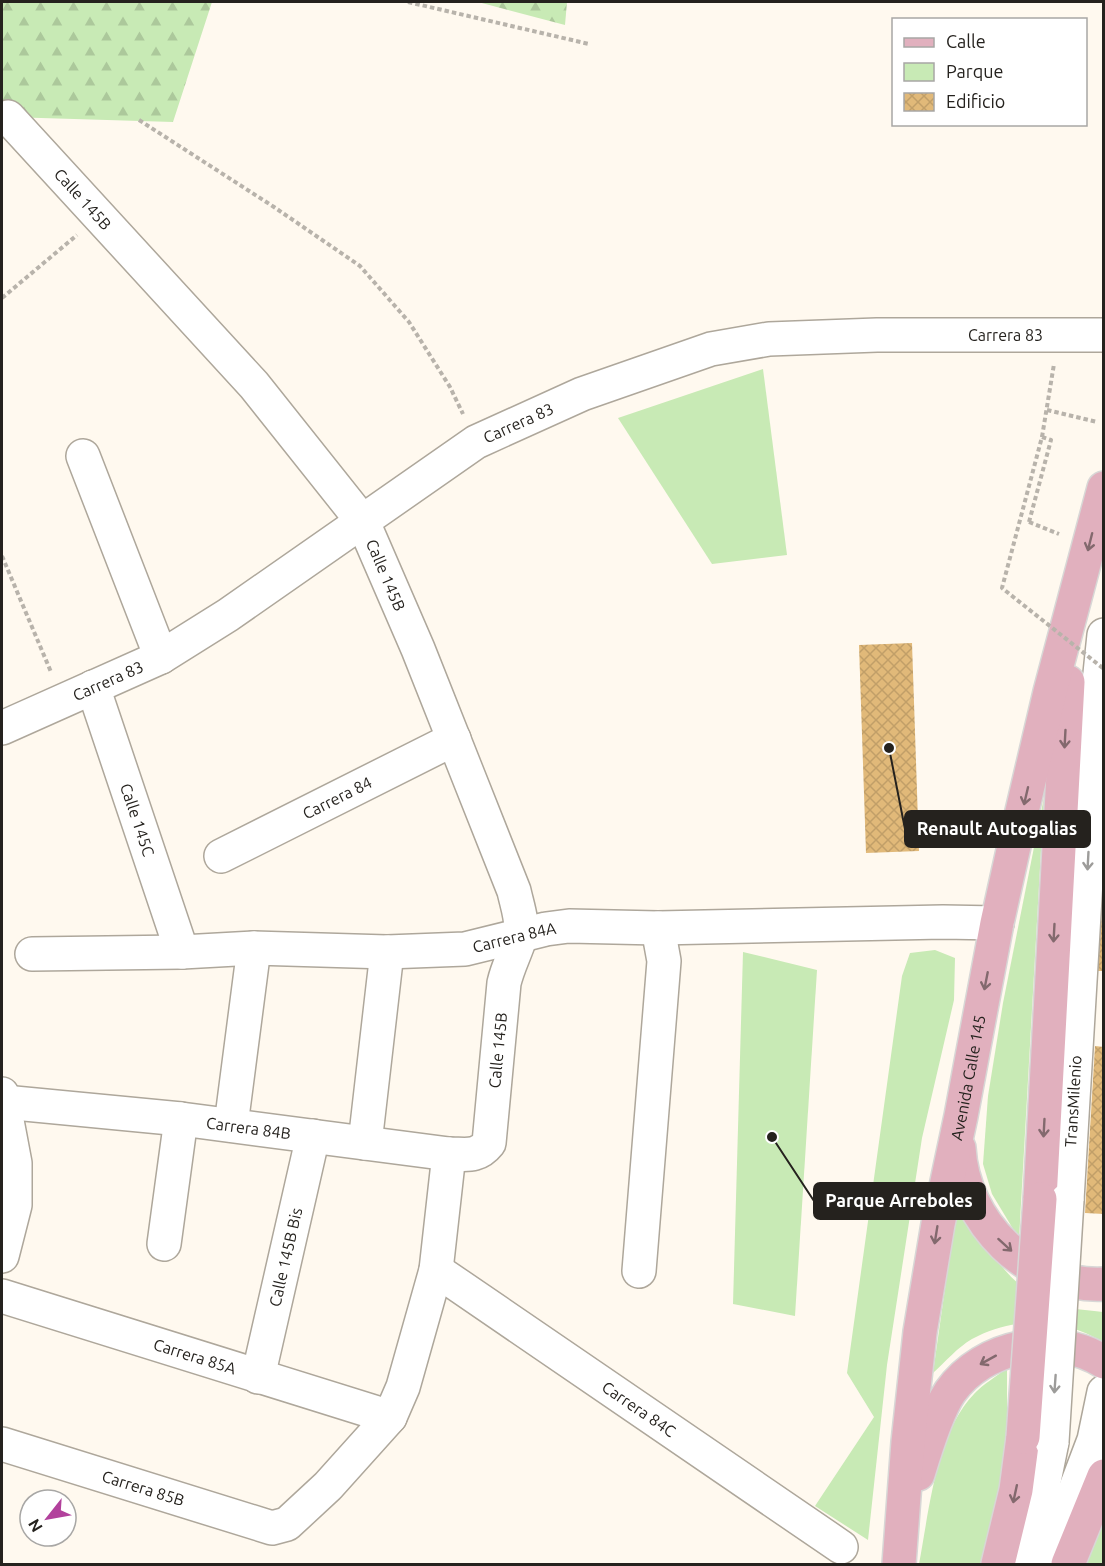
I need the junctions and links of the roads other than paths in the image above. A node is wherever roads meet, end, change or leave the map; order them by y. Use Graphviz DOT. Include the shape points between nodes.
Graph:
graph roads {
  1 [pos="8,117"];
  2 [pos="1104,335"];
  3 [pos="83,456"];
  4 [pos="1104,488"];
  5 [pos="363,522"];
  6 [pos="1076,597"];
  7 [pos="1104,635"];
  8 [pos="161,657"];
  9 [pos="93,687"];
  10 [pos="2,728"];
  11 [pos="454,739"];
  12 [pos="221,856"];
  13 [pos="997,923"];
  14 [pos="658,928"];
  15 [pos="521,936"];
  16 [pos="254,948"];
  17 [pos="182,952"];
  18 [pos="387,952"];
  19 [pos="32,954"];
  20 [pos="3,1098"];
  21 [pos="961,1116"];
  22 [pos="181,1119"];
  23 [pos="231,1125"];
  24 [pos="313,1136"];
  25 [pos="365,1143"];
  26 [pos="489,1143"];
  27 [pos="449,1154"];
  28 [pos="1054,1200"];
  29 [pos="164,1244"];
  30 [pos="2,1256"];
  31 [pos="436,1270"];
  32 [pos="639,1271"];
  33 [pos="1104,1284"];
  34 [pos="2,1296"];
  35 [pos="1104,1362"];
  36 [pos="258,1377"];
  37 [pos="1104,1392"];
  38 [pos="390,1417"];
  39 [pos="1037,1439"];
  40 [pos="2,1444"];
  41 [pos="1104,1476"];
  42 [pos="841,1547"];
  43 [pos="900,1558"];
  44 [pos="998,1564"];
  45 [pos="1021,1564"];
  46 [pos="1047,1564"];
  47 [pos="1068,1564"];
  1 -- 5 [label="street, Calle 145B" via="254,385"];
  2 -- 5 [label="street, Carrera 83" via="877,335 769,339 711,349 582,394 476,442"];
  3 -- 8 [label="street"];
  4 -- 6 [label="main road, Avenida Calle 145, one-way"];
  5 -- 8 [label="street, Carrera 83"];
  5 -- 11 [label="street, Calle 145B"];
  6 -- 13 [label="main road, Avenida Calle 145, one-way"];
  6 -- 28 [label="main road, Avenida Calle 145, one-way" via="1067,691"];
  7 -- 28 [label="street, TransMilenio, one-way"];
  8 -- 9 [label="street, Carrera 83"];
  9 -- 10 [label="street, Carrera 83"];
  9 -- 17 [label="street, Calle 145C"];
  11 -- 12 [label="street, Carrera 84"];
  11 -- 15 [label="street, Calle 145B" via="514,891"];
  13 -- 14 [label="street, Carrera 84A"];
  13 -- 21 [label="main road, Avenida Calle 145, one-way"];
  14 -- 15 [label="street, Carrera 84A" via="569,926"];
  14 -- 32 [label="street" via="664,960"];
  15 -- 18 [label="street, Carrera 84A" via="465,949"];
  15 -- 26 [label="street, Calle 145B" via="504,983"];
  16 -- 17 [label="street, Carrera 84A"];
  16 -- 18 [label="street, Carrera 84A"];
  16 -- 23 [label="street"];
  17 -- 19 [label="street, Carrera 84A"];
  18 -- 25 [label="street"];
  20 -- 22 [label="street, Carrera 84B"];
  20 -- 30 [label="street" via="15,1163 15,1205"];
  21 -- 33 [label="main road, one-way" via="959,1150 965,1184 979,1215 999,1242 1026,1263 1057,1278"];
  21 -- 43 [label="main road, Avenida Calle 145, one-way" via="920,1332"];
  22 -- 23 [label="street, Carrera 84B"];
  22 -- 29 [label="street"];
  23 -- 24 [label="street, Carrera 84B"];
  24 -- 25 [label="street, Carrera 84B"];
  24 -- 36 [label="street, Calle 145B Bis"];
  25 -- 27 [label="street, Carrera 84B"];
  26 -- 27 [label="street, Carrera 84B" via="483,1151 472,1155"];
  27 -- 31 [label="street"];
  28 -- 39 [label="main road, Avenida Calle 145, one-way, bridge"];
  31 -- 38 [label="street" via="403,1387"];
  31 -- 42 [label="street, Carrera 84C"];
  34 -- 36 [label="street, Carrera 85A"];
  35 -- 43 [label="main road, one-way" via="1080,1351 1043,1346 998,1355 964,1376 949,1393 928,1441 914,1484"];
  36 -- 38 [label="street, Carrera 85A"];
  37 -- 46 [label="street" via="1094,1440"];
  38 -- 40 [label="street, Carrera 85B" via="328,1486 287,1524 272,1528"];
  39 -- 44 [label="main road, Avenida Calle 145, one-way" via="1016,1490"];
  39 -- 45 [label="street" via="1037,1516"];
  41 -- 47 [label="main road"];
}
